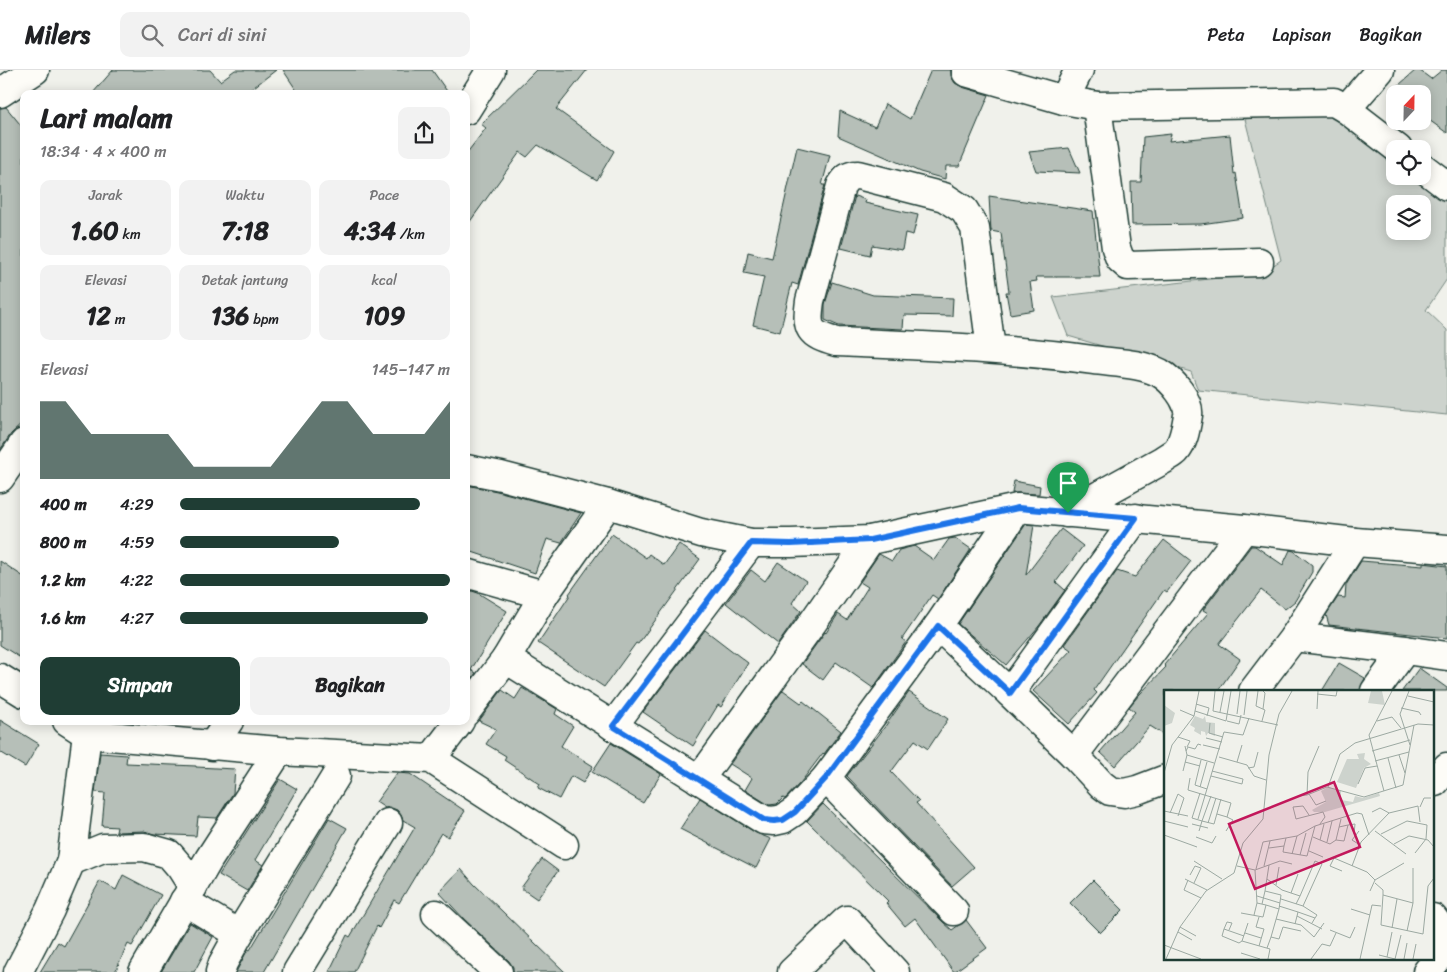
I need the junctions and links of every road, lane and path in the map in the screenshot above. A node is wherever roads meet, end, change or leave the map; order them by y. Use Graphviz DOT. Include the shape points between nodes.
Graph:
graph roads {
  1 [pos="35,70"];
  2 [pos="491,70"];
  3 [pos="1078,70"];
  4 [pos="1380,70"];
  5 [pos="966,72"];
  6 [pos="0,94"];
  7 [pos="1064,100"];
  8 [pos="470,104"];
  9 [pos="1097,106"];
  10 [pos="1346,108"];
  11 [pos="1387,140"];
  12 [pos="1431,174"];
  13 [pos="1447,186"];
  14 [pos="1259,262"];
  15 [pos="991,349"];
  16 [pos="20,450"];
  17 [pos="470,470"];
  18 [pos="0,478"];
  19 [pos="608,504"];
  20 [pos="1018,508"];
  21 [pos="1068,513"];
  22 [pos="1136,518"];
  23 [pos="1244,529"];
  24 [pos="870,540"];
  25 [pos="1355,542"];
  26 [pos="751,543"];
  27 [pos="1447,549"];
  28 [pos="470,574"];
  29 [pos="544,595"];
  30 [pos="938,626"];
  31 [pos="1294,637"];
  32 [pos="1405,650"];
  33 [pos="1447,656"];
  34 [pos="506,659"];
  35 [pos="0,678"];
  36 [pos="20,690"];
  37 [pos="1254,690"];
  38 [pos="1376,690"];
  39 [pos="1010,693"];
  40 [pos="470,707"];
  41 [pos="226,725"];
  42 [pos="457,725"];
  43 [pos="613,726"];
  44 [pos="95,728"];
  45 [pos="212,746"];
  46 [pos="279,751"];
  47 [pos="1074,755"];
  48 [pos="432,760"];
  49 [pos="336,776"];
  50 [pos="826,778"];
  51 [pos="699,780"];
  52 [pos="1164,780"];
  53 [pos="388,823"];
  54 [pos="564,845"];
  55 [pos="70,861"];
  56 [pos="189,894"];
  57 [pos="954,911"];
  58 [pos="436,914"];
  59 [pos="1434,919"];
  60 [pos="239,934"];
  61 [pos="1447,937"];
  62 [pos="1447,947"];
  63 [pos="18,972"];
  64 [pos="143,972"];
  65 [pos="220,972"];
  66 [pos="297,972"];
  67 [pos="498,972"];
  68 [pos="792,972"];
  69 [pos="895,972"];
  70 [pos="1427,972"];
  1 -- 6 [label="street"];
  2 -- 8 [label="street"];
  3 -- 7 [label="street"];
  4 -- 10 [label="street"];
  5 -- 7 [label="street"];
  7 -- 9 [label="street"];
  9 -- 10 [label="street" via="1334,102"];
  9 -- 14 [label="street" via="1120,260 1128,266"];
  10 -- 11 [label="street"];
  12 -- 13 [label="street"];
  15 -- 15 [label="street" via="975,228 964,210 944,197 922,190 858,175 845,179 810,301 810,329 816,335 836,342"];
  15 -- 21 [label="street" via="1047,353 1147,368 1172,381 1182,395 1188,411 1186,429 1176,451"];
  16 -- 18 [label="street"];
  17 -- 19 [label="street"];
  19 -- 26 [label="street" via="701,533"];
  19 -- 29 [label="street"];
  20 -- 21 [label="street"];
  20 -- 24 [label="street"];
  20 -- 30 [label="street"];
  21 -- 22 [label="street"];
  22 -- 23 [label="street"];
  22 -- 39 [label="street"];
  23 -- 25 [label="street"];
  23 -- 47 [label="street"];
  24 -- 26 [label="street"];
  24 -- 51 [label="street"];
  25 -- 27 [label="street"];
  25 -- 31 [label="street"];
  26 -- 43 [label="street"];
  28 -- 29 [label="street"];
  29 -- 34 [label="street"];
  30 -- 39 [label="street"];
  30 -- 50 [label="street"];
  31 -- 32 [label="street"];
  31 -- 37 [label="street"];
  32 -- 33 [label="street"];
  32 -- 38 [label="street"];
  34 -- 40 [label="street"];
  34 -- 43 [label="street"];
  35 -- 36 [label="street"];
  39 -- 47 [label="street"];
  41 -- 45 [label="street"];
  42 -- 48 [label="street"];
  43 -- 51 [label="street"];
  44 -- 45 [label="street"];
  44 -- 55 [label="street"];
  45 -- 46 [label="street"];
  46 -- 48 [label="street"];
  46 -- 56 [label="street"];
  47 -- 52 [label="street" via="1110,791 1124,793"];
  48 -- 54 [label="street"];
  49 -- 60 [label="street"];
  50 -- 51 [label="street" via="795,812 783,820 774,821 764,820"];
  50 -- 57 [label="street"];
  53 -- 66 [label="street"];
  55 -- 56 [label="street" via="103,848 144,847 169,854 181,868"];
  55 -- 63 [label="street" via="50,910"];
  56 -- 60 [label="street"];
  56 -- 64 [label="street"];
  58 -- 67 [label="street"];
  59 -- 61 [label="street"];
  60 -- 65 [label="street"];
  62 -- 70 [label="street"];
  68 -- 69 [label="street" via="847,920"];
}
